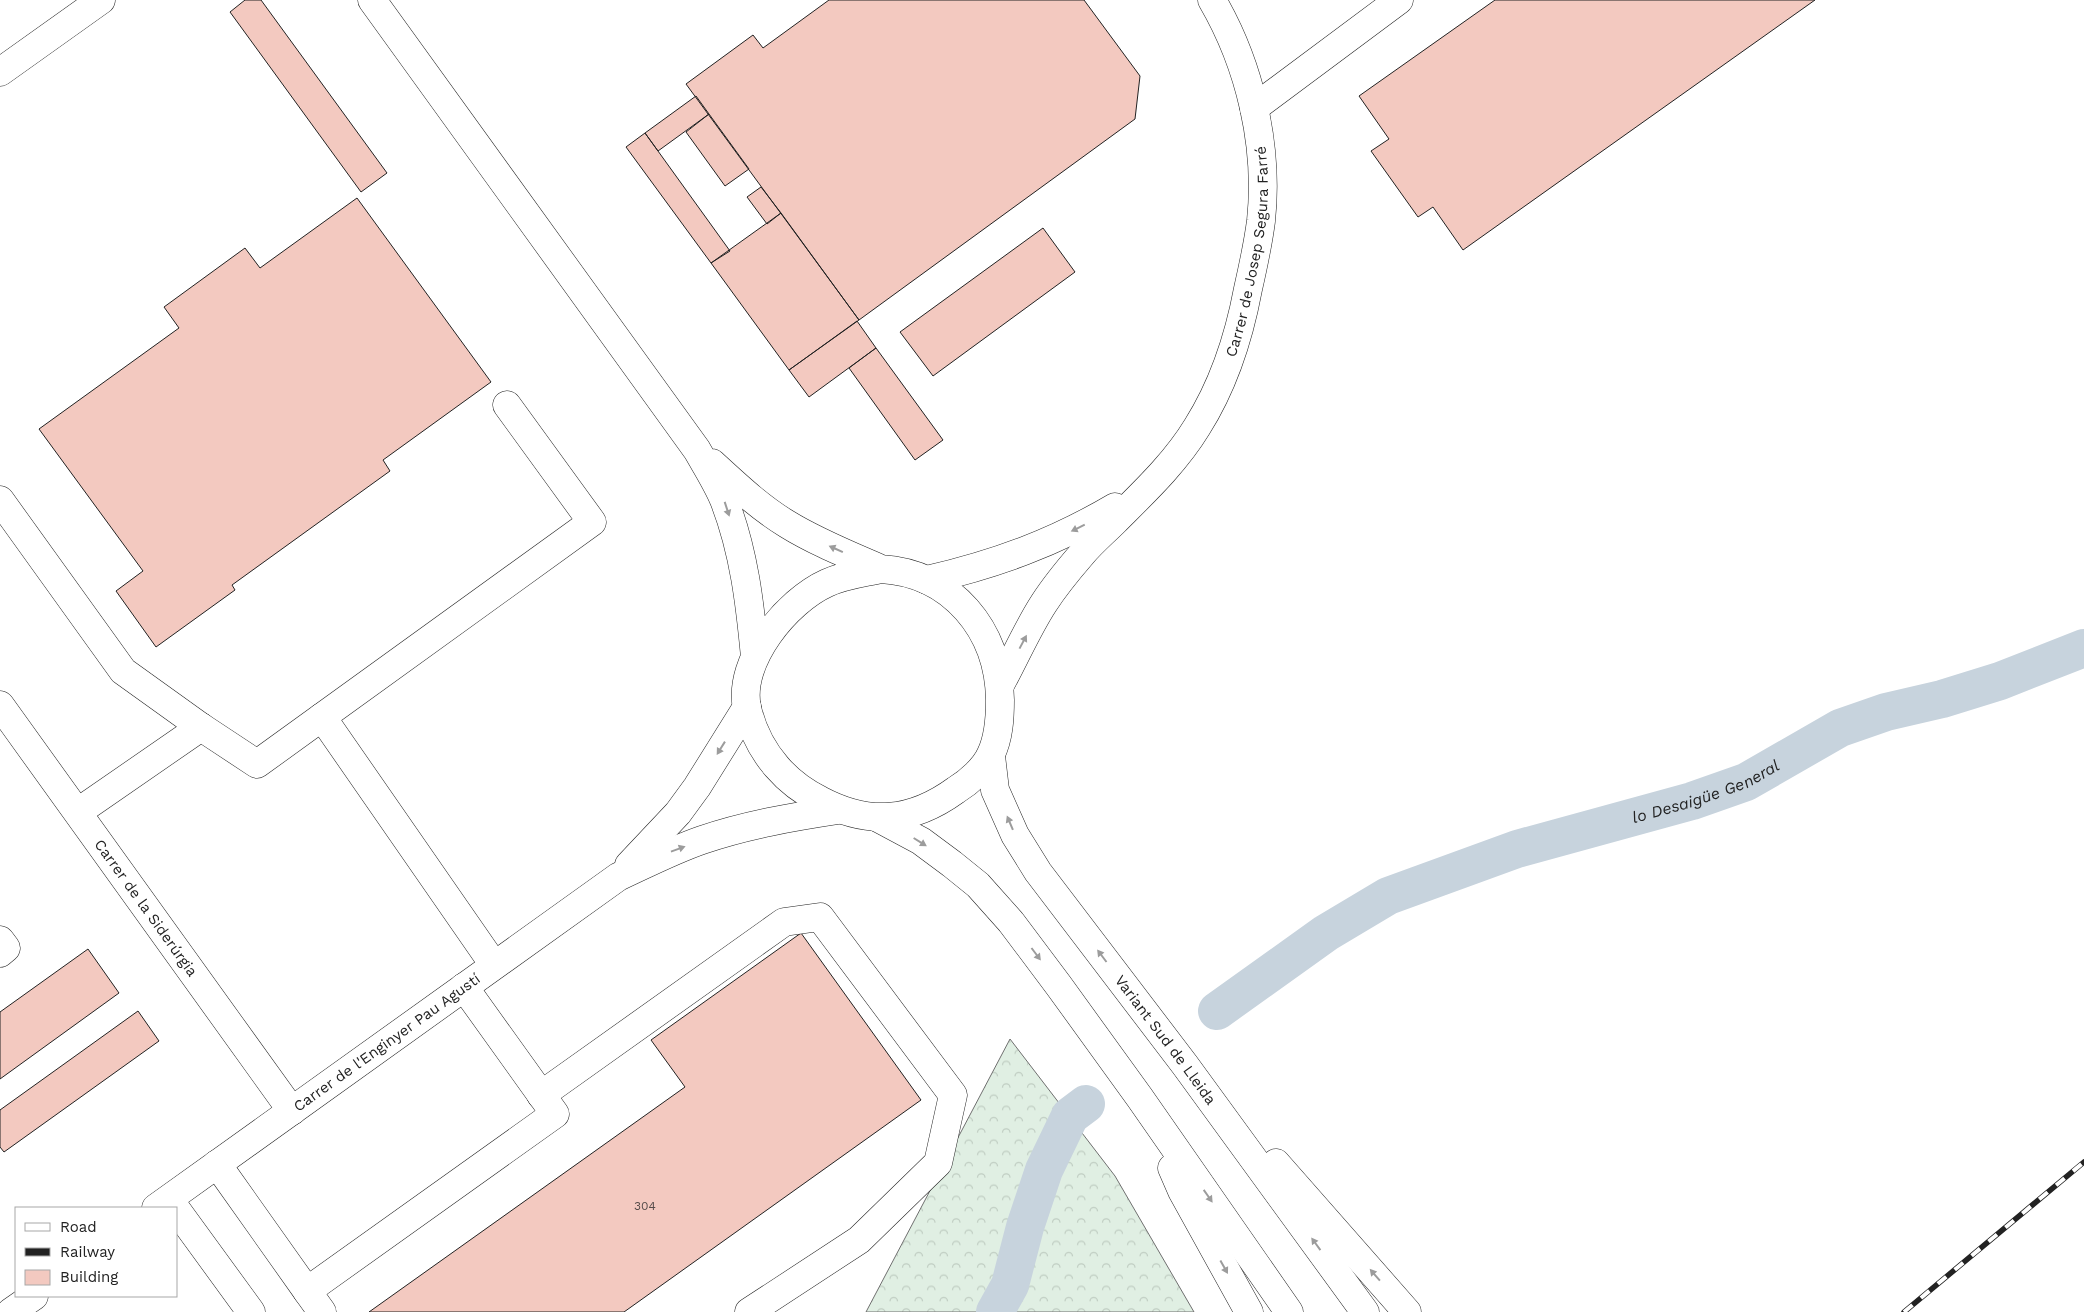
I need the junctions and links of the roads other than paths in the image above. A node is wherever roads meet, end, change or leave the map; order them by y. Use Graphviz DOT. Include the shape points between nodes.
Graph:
graph roads {
  1 [pos="101,0"];
  2 [pos="372,0"];
  3 [pos="1212,0"];
  4 [pos="1399,0"];
  5 [pos="0,72"];
  6 [pos="1254,108"];
  7 [pos="507,405"];
  8 [pos="697,450"];
  9 [pos="1151,486"];
  10 [pos="0,500"];
  11 [pos="881,569"];
  12 [pos="927,580"];
  13 [pos="755,657"];
  14 [pos="1000,685"];
  15 [pos="0,705"];
  16 [pos="746,707"];
  17 [pos="322,717"];
  18 [pos="201,727"];
  19 [pos="990,756"];
  20 [pos="838,810"];
  21 [pos="78,812"];
  22 [pos="878,818"];
  23 [pos="618,877"];
  24 [pos="0,940"];
  25 [pos="0,952"];
  26 [pos="494,965"];
  27 [pos="464,987"];
  28 [pos="1185,1065"];
  29 [pos="541,1095"];
  30 [pos="1140,1098"];
  31 [pos="292,1110"];
  32 [pos="217,1164"];
  33 [pos="169,1206"];
  34 [pos="178,1218"];
  35 [pos="33,1297"];
  36 [pos="314,1302"];
  37 [pos="11,1312"];
  38 [pos="251,1312"];
  39 [pos="749,1312"];
  40 [pos="1249,1312"];
  41 [pos="1289,1312"];
  42 [pos="1365,1312"];
  43 [pos="1407,1312"];
  1 -- 5 [label="main road"];
  2 -- 8 [label="main road"];
  3 -- 6 [label="main road, Carrer de Josep Segura Farré" via="1245,71"];
  4 -- 6 [label="main road"];
  6 -- 9 [label="main road, Carrer de Josep Segura Farré" via="1263,185 1261,221 1244,308 1224,374 1197,428"];
  7 -- 17 [label="main road" via="592,522"];
  11 -- 8 [label="main road, one-way" via="786,524 750,498"];
  8 -- 13 [label="main road, one-way" via="724,500 738,542 749,595"];
  9 -- 12 [label="main road, Carrer de Josep Segura Farré, one-way" via="1039,547 971,570"];
  14 -- 9 [label="main road, Carrer de Josep Segura Farré, one-way" via="1044,603 1083,552"];
  10 -- 18 [label="main road" via="123,671"];
  11 -- 12 [label="main road" via="899,570"];
  11 -- 13 [label="main road" via="827,583 800,599 773,626"];
  12 -- 14 [label="main road" via="951,593 971,613 995,658"];
  13 -- 16 [label="main road"];
  14 -- 19 [label="main road" via="998,738"];
  15 -- 21 [label="main road, Carrer de la Siderúrgia"];
  16 -- 20 [label="main road" via="768,758 786,779"];
  16 -- 23 [label="main road, Carrer de l'Enginyer Pau Agustí, one-way" via="678,813"];
  17 -- 18 [label="main road" via="257,764"];
  17 -- 26 [label="main road"];
  18 -- 21 [label="main road"];
  19 -- 22 [label="main road" via="968,782 938,803 907,815"];
  28 -- 19 [label="main road, Variant Sud de Lleida, one-way" via="1024,850 995,790"];
  20 -- 22 [label="main road"];
  23 -- 20 [label="main road, Carrer de l'Enginyer Pau Agustí, one-way" via="703,840 772,821"];
  21 -- 31 [label="main road, Carrer de la Siderúrgia"];
  22 -- 30 [label="main road, one-way" via="921,841 978,885 1011,922"];
  23 -- 26 [label="main road, Carrer de l'Enginyer Pau Agustí"];
  24 -- 25 [label="main road" via="6,948"];
  26 -- 27 [label="main road, Carrer de l'Enginyer Pau Agustí"];
  27 -- 29 [label="main road"];
  27 -- 31 [label="main road, Carrer de l'Enginyer Pau Agustí"];
  42 -- 28 [label="main road, Variant Sud de Lleida, one-way"];
  43 -- 28 [label="main road, one-way" via="1242,1124"];
  29 -- 36 [label="main road" via="555,1114"];
  29 -- 39 [label="main road" via="784,922 820,917 953,1095 938,1163 858,1240"];
  30 -- 40 [label="main road, one-way" via="1182,1190"];
  30 -- 41 [label="main road, one-way"];
  31 -- 32 [label="main road, Carrer de l'Enginyer Pau Agustí"];
  32 -- 33 [label="main road, Carrer de l'Enginyer Pau Agustí"];
  32 -- 36 [label="main road"];
  34 -- 38 [label="main road"];
  35 -- 37 [label="main road"];
}
